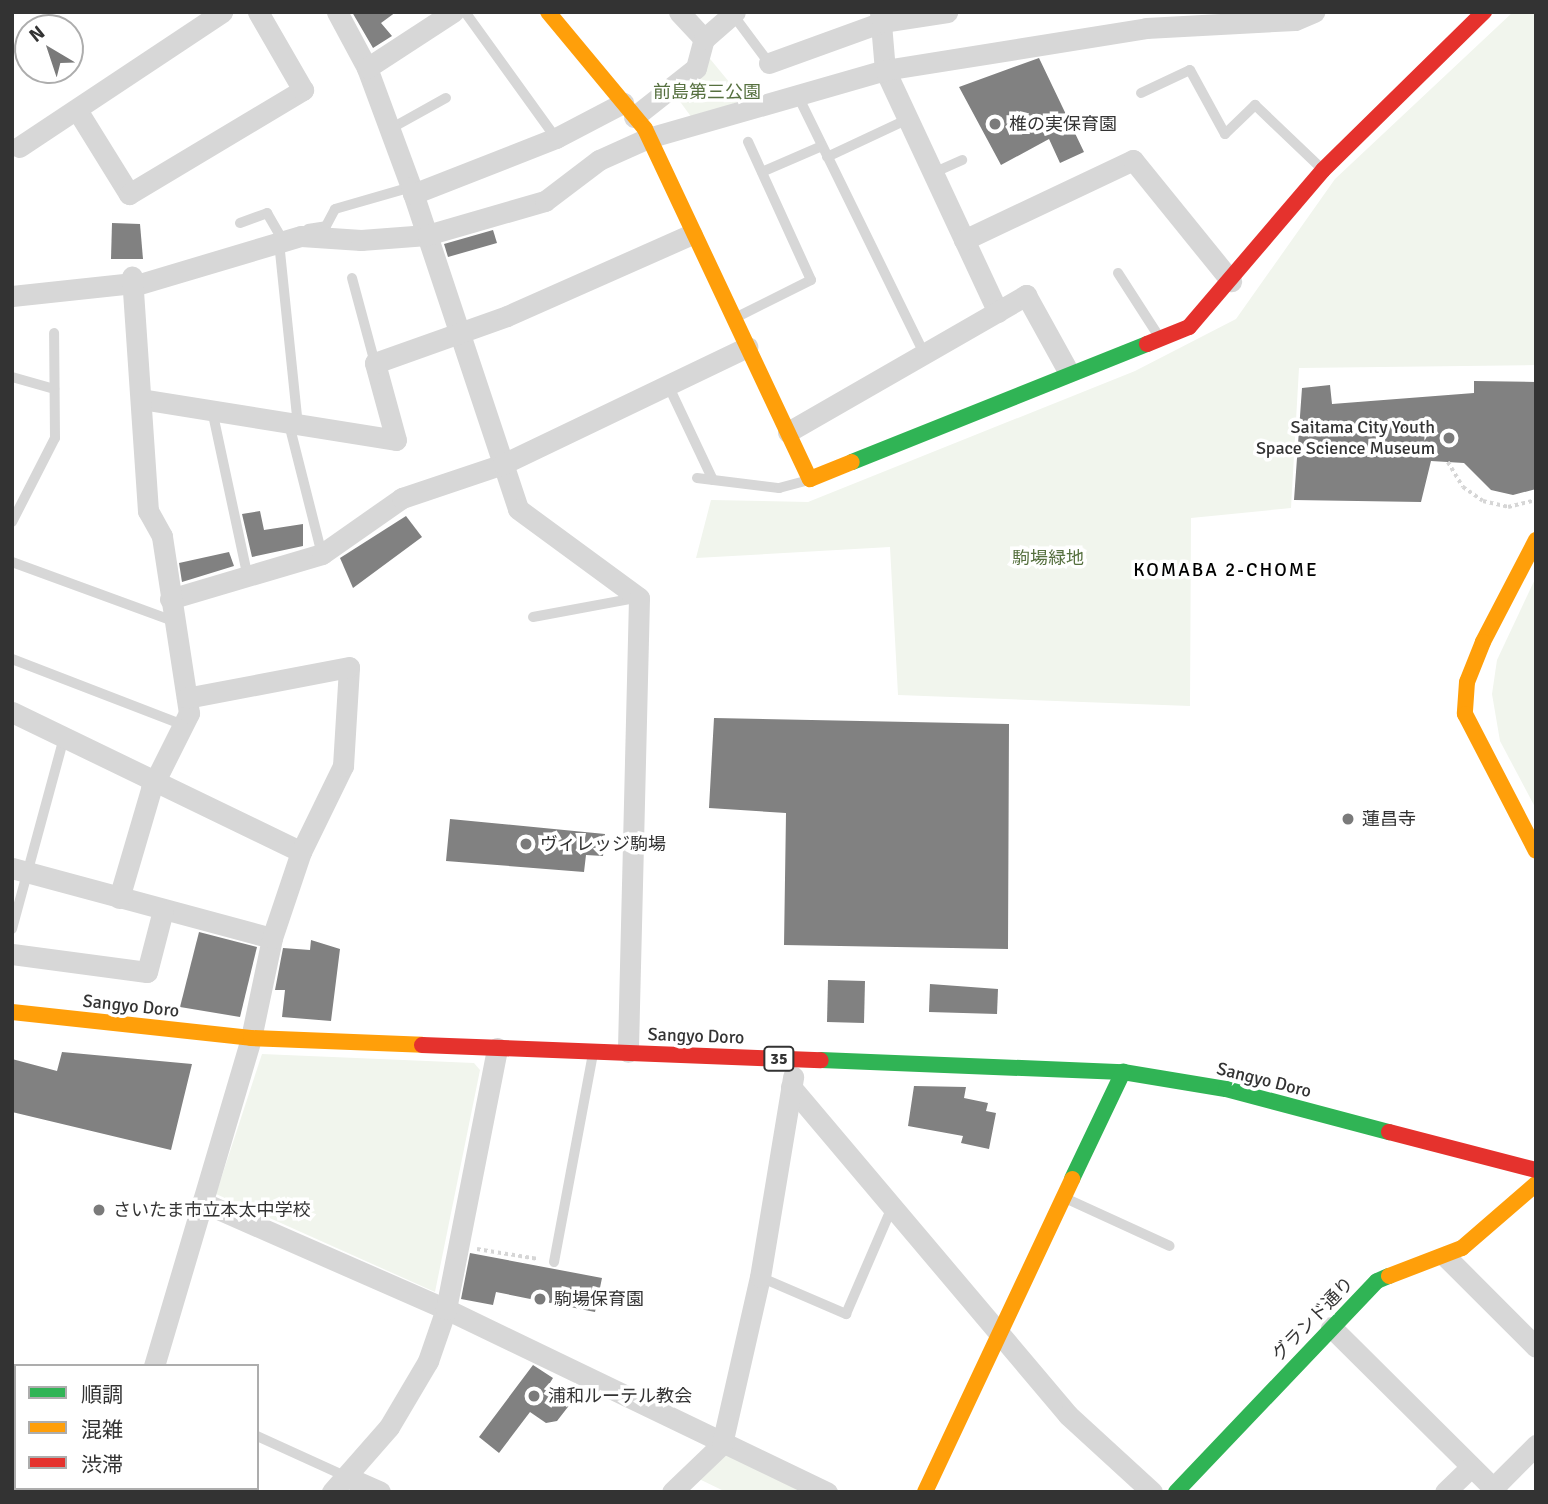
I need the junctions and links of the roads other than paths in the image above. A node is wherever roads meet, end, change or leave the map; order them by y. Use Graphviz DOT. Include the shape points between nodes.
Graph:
graph roads {
  1 [pos="222,12"];
  2 [pos="258,12"];
  3 [pos="337,12"];
  4 [pos="453,12"];
  5 [pos="465,12"];
  6 [pos="548,12"];
  7 [pos="679,12"];
  8 [pos="947,12"];
  9 [pos="1314,12"];
  10 [pos="1484,12"];
  11 [pos="733,13"];
  12 [pos="881,17"];
  13 [pos="704,39"];
  14 [pos="769,63"];
  15 [pos="367,68"];
  16 [pos="885,70"];
  17 [pos="795,92"];
  18 [pos="1141,93"];
  19 [pos="446,98"];
  20 [pos="77,110"];
  21 [pos="629,110"];
  22 [pos="908,119"];
  23 [pos="390,129"];
  24 [pos="556,138"];
  25 [pos="648,138"];
  26 [pos="748,142"];
  27 [pos="19,146"];
  28 [pos="822,146"];
  29 [pos="827,157"];
  30 [pos="962,160"];
  31 [pos="1323,170"];
  32 [pos="762,172"];
  33 [pos="933,173"];
  34 [pos="412,190"];
  35 [pos="240,223"];
  36 [pos="692,234"];
  37 [pos="427,235"];
  38 [pos="279,239"];
  39 [pos="964,240"];
  40 [pos="1118,273"];
  41 [pos="352,278"];
  42 [pos="1231,281"];
  43 [pos="133,282"];
  44 [pos="12,294"];
  45 [pos="998,312"];
  46 [pos="733,319"];
  47 [pos="54,332"];
  48 [pos="461,334"];
  49 [pos="1160,338"];
  50 [pos="747,348"];
  51 [pos="925,355"];
  52 [pos="375,363"];
  53 [pos="1068,371"];
  54 [pos="12,377"];
  55 [pos="668,385"];
  56 [pos="54,389"];
  57 [pos="141,399"];
  58 [pos="212,410"];
  59 [pos="293,425"];
  60 [pos="788,432"];
  61 [pos="503,464"];
  62 [pos="697,478"];
  63 [pos="810,479"];
  64 [pos="713,480"];
  65 [pos="12,522"];
  66 [pos="1536,540"];
  67 [pos="322,554"];
  68 [pos="12,562"];
  69 [pos="248,578"];
  70 [pos="639,598"];
  71 [pos="170,599"];
  72 [pos="533,618"];
  73 [pos="173,621"];
  74 [pos="12,659"];
  75 [pos="187,698"];
  76 [pos="12,712"];
  77 [pos="188,726"];
  78 [pos="64,738"];
  79 [pos="157,778"];
  80 [pos="1536,851"];
  81 [pos="301,852"];
  82 [pos="20,870"];
  83 [pos="119,898"];
  84 [pos="163,909"];
  85 [pos="12,929"];
  86 [pos="272,938"];
  87 [pos="12,954"];
  88 [pos="12,1012"];
  89 [pos="251,1038"];
  90 [pos="497,1048"];
  91 [pos="594,1051"];
  92 [pos="628,1052"];
  93 [pos="796,1059"];
  94 [pos="1123,1072"];
  95 [pos="791,1087"];
  96 [pos="1536,1170"];
  97 [pos="1536,1184"];
  98 [pos="1063,1197"];
  99 [pos="202,1202"];
  100 [pos="892,1207"];
  101 [pos="1170,1246"];
  102 [pos="1446,1257"];
  103 [pos="554,1262"];
  104 [pos="760,1277"];
  105 [pos="446,1309"];
  106 [pos="1331,1327"];
  107 [pos="999,1333"];
  108 [pos="1536,1347"];
  109 [pos="155,1364"];
  110 [pos="259,1437"];
  111 [pos="722,1444"];
  112 [pos="1536,1445"];
  113 [pos="1471,1467"];
  114 [pos="340,1484"];
  115 [pos="1495,1490"];
  116 [pos="380,1492"];
  117 [pos="672,1492"];
  118 [pos="827,1492"];
  119 [pos="925,1492"];
  120 [pos="1152,1492"];
  121 [pos="1176,1492"];
  122 [pos="1446,1492"];
  1 -- 20 [label="street"];
  2 -- 20 [label="street" via="303,90 128,194"];
  3 -- 15 [label="street"];
  4 -- 15 [label="street"];
  5 -- 24 [label="lane"];
  6 -- 21 [label="street"];
  7 -- 13 [label="street"];
  8 -- 12 [label="street"];
  9 -- 16 [label="street" via="1295,20 1146,29"];
  10 -- 31 [label="street"];
  11 -- 13 [label="street"];
  11 -- 14 [label="lane"];
  12 -- 14 [label="street"];
  12 -- 16 [label="street"];
  13 -- 21 [label="street" via="696,68"];
  15 -- 23 [label="street"];
  16 -- 17 [label="street"];
  16 -- 22 [label="street"];
  17 -- 25 [label="street"];
  17 -- 28 [label="lane"];
  18 -- 31 [label="lane" via="1190,70 1226,134 1255,105"];
  19 -- 23 [label="lane"];
  20 -- 27 [label="street"];
  21 -- 24 [label="street"];
  21 -- 25 [label="street"];
  22 -- 29 [label="lane"];
  22 -- 33 [label="street"];
  23 -- 34 [label="street"];
  24 -- 34 [label="street"];
  25 -- 36 [label="street"];
  25 -- 37 [label="street" via="599,160 545,201"];
  26 -- 32 [label="lane"];
  28 -- 29 [label="lane"];
  28 -- 32 [label="lane"];
  29 -- 51 [label="lane"];
  30 -- 33 [label="lane"];
  31 -- 42 [label="street"];
  32 -- 46 [label="lane" via="811,280"];
  33 -- 39 [label="street"];
  34 -- 37 [label="street"];
  34 -- 38 [label="lane" via="335,209 326,226"];
  35 -- 38 [label="lane" via="267,213"];
  36 -- 46 [label="street"];
  36 -- 48 [label="street"];
  37 -- 38 [label="street"];
  37 -- 48 [label="street"];
  38 -- 43 [label="street"];
  38 -- 59 [label="lane"];
  39 -- 42 [label="street" via="1133,160"];
  39 -- 45 [label="street"];
  40 -- 49 [label="lane"];
  41 -- 52 [label="lane"];
  42 -- 49 [label="street" via="1189,327"];
  43 -- 44 [label="street"];
  43 -- 57 [label="street"];
  45 -- 51 [label="street"];
  45 -- 53 [label="street" via="1026,295"];
  46 -- 50 [label="street"];
  47 -- 56 [label="lane"];
  48 -- 52 [label="street"];
  48 -- 61 [label="street"];
  49 -- 53 [label="street"];
  50 -- 55 [label="street"];
  50 -- 60 [label="street"];
  51 -- 60 [label="street"];
  52 -- 59 [label="street" via="396,440"];
  53 -- 63 [label="street"];
  54 -- 56 [label="lane"];
  55 -- 61 [label="street"];
  55 -- 64 [label="lane"];
  56 -- 65 [label="lane" via="55,438"];
  57 -- 58 [label="street"];
  57 -- 71 [label="street" via="148,511 162,536"];
  58 -- 59 [label="street"];
  58 -- 69 [label="lane"];
  59 -- 67 [label="lane"];
  60 -- 63 [label="street"];
  61 -- 67 [label="street" via="402,498"];
  61 -- 70 [label="street" via="518,509"];
  62 -- 64 [label="lane"];
  63 -- 64 [label="lane" via="779,488"];
  66 -- 80 [label="street" via="1483,642 1467,682 1465,714"];
  67 -- 69 [label="street"];
  68 -- 73 [label="lane"];
  69 -- 71 [label="street"];
  70 -- 72 [label="lane"];
  70 -- 92 [label="street"];
  71 -- 73 [label="street"];
  73 -- 75 [label="street"];
  74 -- 77 [label="lane"];
  75 -- 77 [label="street"];
  75 -- 81 [label="street" via="349,667 343,766"];
  76 -- 78 [label="street"];
  77 -- 79 [label="street"];
  78 -- 79 [label="street"];
  78 -- 82 [label="lane"];
  79 -- 81 [label="street"];
  79 -- 83 [label="street"];
  81 -- 86 [label="street"];
  82 -- 83 [label="street"];
  82 -- 85 [label="lane"];
  83 -- 84 [label="street"];
  84 -- 86 [label="street"];
  84 -- 87 [label="street" via="147,972"];
  86 -- 89 [label="street"];
  88 -- 89 [label="street, Sangyo Doro / 35"];
  89 -- 90 [label="street, Sangyo Doro / 35"];
  89 -- 99 [label="street"];
  90 -- 91 [label="street, Sangyo Doro / 35"];
  90 -- 105 [label="street"];
  91 -- 92 [label="street, Sangyo Doro / 35"];
  91 -- 103 [label="lane"];
  92 -- 93 [label="street, Sangyo Doro / 35"];
  93 -- 94 [label="street, Sangyo Doro / 35"];
  93 -- 95 [label="street"];
  94 -- 96 [label="street, Sangyo Doro / 35" via="1226,1090"];
  94 -- 98 [label="street"];
  95 -- 100 [label="street"];
  95 -- 104 [label="street"];
  97 -- 102 [label="street, グランド通り"];
  98 -- 101 [label="lane"];
  98 -- 107 [label="street"];
  99 -- 105 [label="street"];
  99 -- 109 [label="street"];
  100 -- 104 [label="lane" via="846,1314"];
  100 -- 107 [label="street"];
  102 -- 106 [label="street, グランド通り" via="1377,1281"];
  102 -- 108 [label="street"];
  104 -- 111 [label="street"];
  105 -- 111 [label="street"];
  105 -- 114 [label="street" via="402,1407"];
  106 -- 113 [label="street"];
  106 -- 121 [label="street, グランド通り"];
  107 -- 119 [label="street"];
  107 -- 120 [label="street" via="1068,1415"];
  110 -- 114 [label="lane"];
  111 -- 117 [label="street"];
  111 -- 118 [label="street"];
  112 -- 115 [label="street"];
  113 -- 115 [label="street"];
  113 -- 122 [label="street"];
  114 -- 116 [label="street"];
}
